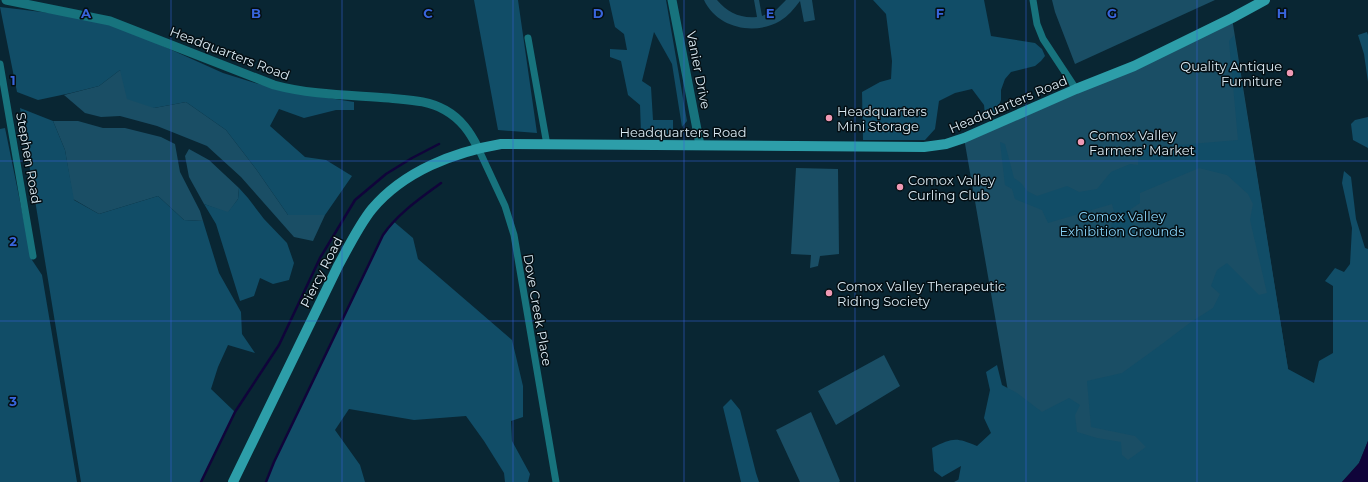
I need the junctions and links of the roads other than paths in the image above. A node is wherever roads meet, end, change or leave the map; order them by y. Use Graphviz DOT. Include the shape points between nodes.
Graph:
graph roads {
  1 [pos="6,0"];
  2 [pos="672,0"];
  3 [pos="1033,0"];
  4 [pos="1265,0"];
  5 [pos="528,38"];
  6 [pos="0,64"];
  7 [pos="1076,89"];
  8 [pos="501,144"];
  9 [pos="547,145"];
  10 [pos="700,145"];
  11 [pos="478,148"];
  12 [pos="33,256"];
  13 [pos="233,482"];
  14 [pos="556,482"];
  1 -- 11 [label="street, Headquarters Road" via="110,21 274,86 293,91 432,104 454,115 464,125"];
  2 -- 10 [label="street, Vanier Drive"];
  3 -- 7 [label="street" via="1042,39"];
  4 -- 7 [label="main road, Headquarters Road" via="1134,66"];
  5 -- 9 [label="street"];
  6 -- 12 [label="street, Stephen Road"];
  7 -- 10 [label="main road, Headquarters Road" via="946,144 924,147"];
  8 -- 9 [label="main road, Headquarters Road"];
  8 -- 11 [label="main road, Piercy Road"];
  9 -- 10 [label="main road, Headquarters Road"];
  11 -- 13 [label="main road, Piercy Road" via="440,161 417,173 395,187 372,209 338,266"];
  11 -- 14 [label="street, Dove Creek Place" via="505,206 514,235"];
}
